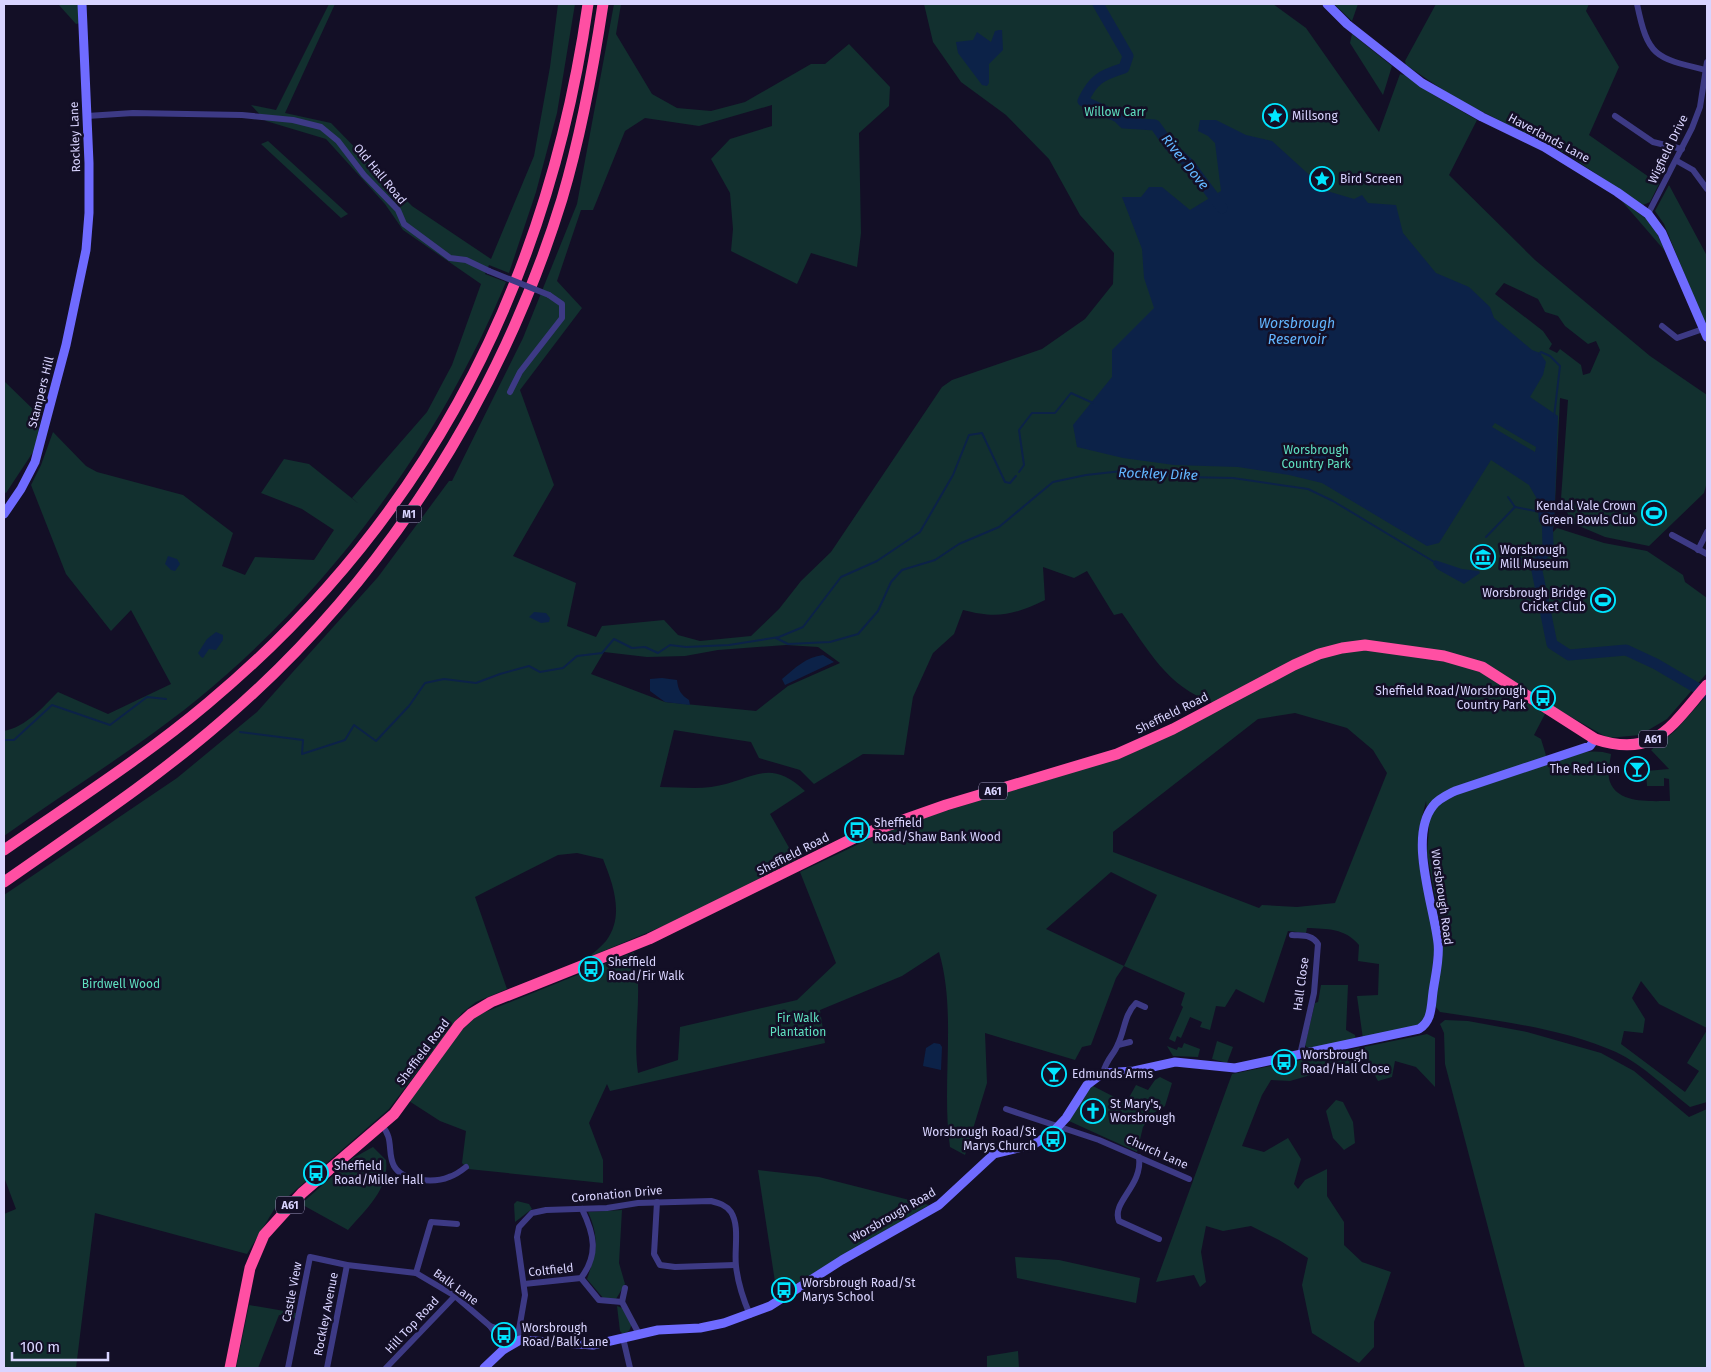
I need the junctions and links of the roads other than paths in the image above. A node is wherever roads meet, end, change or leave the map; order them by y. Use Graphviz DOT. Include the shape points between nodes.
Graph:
graph roads {
  1 [pos="82,4"];
  2 [pos="588,4"];
  3 [pos="603,4"];
  4 [pos="1327,4"];
  5 [pos="1637,4"];
  6 [pos="1707,62"];
  7 [pos="1706,70"];
  8 [pos="87,116"];
  9 [pos="1615,116"];
  10 [pos="1682,149"];
  11 [pos="1677,161"];
  12 [pos="1707,189"];
  13 [pos="1648,214"];
  14 [pos="84,269"];
  15 [pos="1662,326"];
  16 [pos="1705,333"];
  17 [pos="510,392"];
  18 [pos="4,514"];
  19 [pos="1707,532"];
  20 [pos="1672,536"];
  21 [pos="1698,550"];
  22 [pos="1707,554"];
  23 [pos="1707,685"];
  24 [pos="1595,739"];
  25 [pos="4,850"];
  26 [pos="4,882"];
  27 [pos="1292,935"];
  28 [pos="1145,1007"];
  29 [pos="1130,1042"];
  30 [pos="1118,1045"];
  31 [pos="1300,1055"];
  32 [pos="1103,1073"];
  33 [pos="1006,1109"];
  34 [pos="382,1126"];
  35 [pos="1058,1127"];
  36 [pos="1139,1157"];
  37 [pos="466,1167"];
  38 [pos="1189,1179"];
  39 [pos="657,1202"];
  40 [pos="582,1210"];
  41 [pos="457,1224"];
  42 [pos="1159,1239"];
  43 [pos="347,1265"];
  44 [pos="735,1265"];
  45 [pos="416,1273"];
  46 [pos="581,1278"];
  47 [pos="524,1284"];
  48 [pos="625,1288"];
  49 [pos="455,1296"];
  50 [pos="622,1302"];
  51 [pos="750,1315"];
  52 [pos="490,1326"];
  53 [pos="639,1334"];
  54 [pos="517,1338"];
  55 [pos="623,1338"];
  56 [pos="503,1350"];
  57 [pos="230,1368"];
  58 [pos="288,1368"];
  59 [pos="327,1368"];
  60 [pos="386,1368"];
  61 [pos="484,1368"];
  62 [pos="630,1368"];
  1 -- 8 [label="street, Rockley Lane"];
  2 -- 25 [label="highway, M1" via="557,162 521,269 475,372 407,486 320,596 236,679 168,735"];
  3 -- 26 [label="highway, M1" via="582,124 562,199 532,284 490,379 413,508 344,598 249,697 166,768"];
  4 -- 13 [label="street, Haverlands Lane" via="1347,24 1422,83 1475,114 1552,151"];
  5 -- 7 [label="street" via="1642,30 1660,58"];
  6 -- 7 [label="street, Wigfield Drive"];
  7 -- 10 [label="street, Wigfield Drive" via="1700,107"];
  8 -- 14 [label="street, Rockley Lane" via="89,213"];
  8 -- 17 [label="street, Old Hall Road, bridge" via="134,113 242,115 293,120 321,127 338,141 364,175 398,210 404,224 450,258 466,260 550,295 562,304 562,318 520,372"];
  9 -- 10 [label="street" via="1653,142"];
  10 -- 11 [label="street, Wigfield Drive"];
  11 -- 12 [label="street" via="1692,170"];
  11 -- 13 [label="street, Wigfield Drive"];
  13 -- 16 [label="street, Haverlands Lane" via="1662,233"];
  14 -- 18 [label="street, Stampers Hill" via="35,462"];
  15 -- 16 [label="street" via="1677,338"];
  19 -- 21 [label="street"];
  20 -- 21 [label="street"];
  21 -- 22 [label="street"];
  23 -- 24 [label="highway, A61" via="1665,730 1650,741 1616,746"];
  24 -- 31 [label="street, Worsbrough Road" via="1590,746 1455,791 1434,804 1426,818 1422,836 1438,946 1427,1021 1408,1033"];
  24 -- 34 [label="highway, Sheffield Road / A61" via="1482,667 1464,660 1365,645 1319,654 1117,754 946,805 858,836 649,939 491,1002 470,1014 459,1025"];
  27 -- 31 [label="street, Hall Close" via="1308,936 1318,944 1314,993"];
  28 -- 30 [label="street" via="1136,1003 1131,1009"];
  29 -- 30 [label="street"];
  30 -- 32 [label="street" via="1106,1062"];
  31 -- 32 [label="street, Worsbrough Road" via="1235,1068 1175,1062"];
  32 -- 35 [label="street, Worsbrough Road" via="1087,1085"];
  33 -- 35 [label="street, Church Lane"];
  34 -- 37 [label="street" via="389,1136 394,1166 401,1174 435,1181 448,1178"];
  34 -- 57 [label="highway, Sheffield Road / A61" via="302,1193 264,1235 250,1268"];
  35 -- 36 [label="street, Church Lane"];
  35 -- 51 [label="street, Worsbrough Road" via="1034,1144 994,1154 939,1205"];
  36 -- 38 [label="street, Church Lane"];
  36 -- 42 [label="street" via="1138,1177 1120,1203 1116,1216 1119,1221"];
  39 -- 40 [label="street, Coronation Drive"];
  39 -- 44 [label="street, Coronation Drive" via="712,1201 726,1206 734,1220"];
  39 -- 44 [label="street" via="654,1254 660,1264"];
  40 -- 46 [label="street, Coltfield" via="592,1230 593,1246 589,1264"];
  40 -- 47 [label="street, Coronation Drive" via="546,1210 524,1218 516,1237"];
  41 -- 45 [label="street" via="431,1222"];
  43 -- 45 [label="street, Balk Lane"];
  43 -- 58 [label="street, Castle View" via="310,1257"];
  43 -- 59 [label="street, Rockley Avenue"];
  44 -- 51 [label="street, Coronation Drive"];
  45 -- 49 [label="street, Balk Lane"];
  46 -- 47 [label="street, Coltfield"];
  46 -- 50 [label="street, Coltfield" via="599,1300"];
  47 -- 54 [label="street, Coronation Drive" via="524,1312"];
  48 -- 50 [label="street"];
  49 -- 52 [label="street, Balk Lane"];
  49 -- 60 [label="street, Hill Top Road"];
  50 -- 53 [label="street"];
  51 -- 53 [label="street, Worsbrough Road" via="700,1328"];
  52 -- 54 [label="street, Balk Lane"];
  52 -- 56 [label="street, Balk Lane" via="501,1341"];
  53 -- 55 [label="street, Worsbrough Road"];
  54 -- 55 [label="street, Worsbrough Road" via="593,1345"];
  54 -- 56 [label="street, Worsbrough Road"];
  55 -- 62 [label="street"];
  56 -- 61 [label="street, Worsbrough Road"];
}
